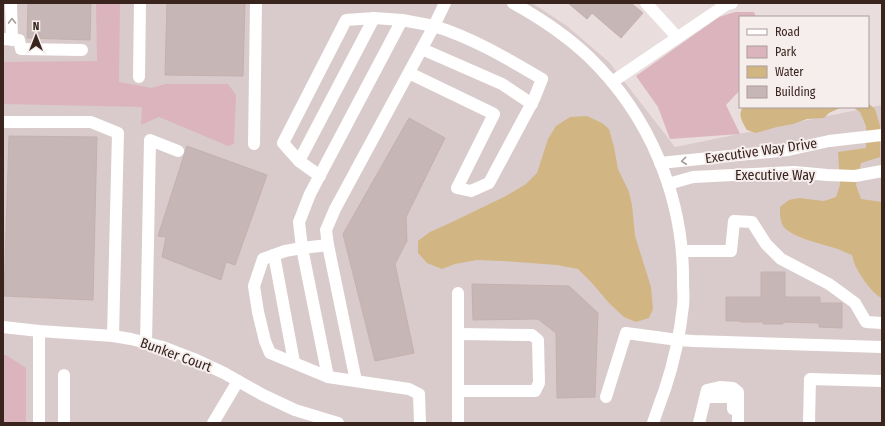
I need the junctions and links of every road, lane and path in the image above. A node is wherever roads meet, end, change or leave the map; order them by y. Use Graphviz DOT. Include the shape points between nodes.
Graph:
graph roads {
  1 [pos="11,3"];
  2 [pos="140,3"];
  3 [pos="256,3"];
  4 [pos="445,3"];
  5 [pos="513,3"];
  6 [pos="646,3"];
  7 [pos="727,3"];
  8 [pos="732,3"];
  9 [pos="374,18"];
  10 [pos="402,20"];
  11 [pos="434,26"];
  12 [pos="677,37"];
  13 [pos="8,40"];
  14 [pos="422,49"];
  15 [pos="82,50"];
  16 [pos="409,72"];
  17 [pos="139,77"];
  18 [pos="612,82"];
  19 [pos="532,104"];
  20 [pos="3,122"];
  21 [pos="882,135"];
  22 [pos="254,144"];
  23 [pos="178,151"];
  24 [pos="299,161"];
  25 [pos="660,163"];
  26 [pos="882,170"];
  27 [pos="320,176"];
  28 [pos="668,184"];
  29 [pos="328,245"];
  30 [pos="302,248"];
  31 [pos="682,251"];
  32 [pos="274,255"];
  33 [pos="458,293"];
  34 [pos="882,323"];
  35 [pos="3,327"];
  36 [pos="39,331"];
  37 [pos="458,334"];
  38 [pos="113,336"];
  39 [pos="678,340"];
  40 [pos="146,343"];
  41 [pos="882,346"];
  42 [pos="294,362"];
  43 [pos="64,376"];
  44 [pos="328,377"];
  45 [pos="238,381"];
  46 [pos="356,381"];
  47 [pos="882,381"];
  48 [pos="458,391"];
  49 [pos="606,397"];
  50 [pos="39,423"];
  51 [pos="64,423"];
  52 [pos="213,423"];
  53 [pos="338,423"];
  54 [pos="420,423"];
  55 [pos="458,423"];
  56 [pos="653,423"];
  57 [pos="699,423"];
  58 [pos="737,423"];
  59 [pos="809,423"];
  13 -- 1 [label="street, one-way"];
  2 -- 17 [label="street"];
  3 -- 22 [label="street"];
  4 -- 11 [label="street"];
  5 -- 18 [label="street" via="556,29 589,57"];
  6 -- 12 [label="street"];
  7 -- 8 [label="street"];
  7 -- 12 [label="street"];
  9 -- 10 [label="street"];
  9 -- 24 [label="street"];
  9 -- 24 [label="street" via="346,20 283,143"];
  10 -- 11 [label="street"];
  10 -- 27 [label="street"];
  11 -- 14 [label="street"];
  11 -- 19 [label="street" via="475,42 542,80"];
  12 -- 18 [label="street"];
  13 -- 15 [label="street" via="19,40 21,49"];
  14 -- 16 [label="street"];
  14 -- 19 [label="street" via="502,84"];
  16 -- 19 [label="street" via="494,114 457,188 471,191 489,183"];
  16 -- 29 [label="street" via="330,217 326,230"];
  18 -- 25 [label="street" via="643,127"];
  20 -- 38 [label="street" via="91,122 118,133"];
  21 -- 25 [label="street, Executive Way Drive, one-way" via="830,141 788,150"];
  23 -- 40 [label="street" via="150,140"];
  24 -- 27 [label="street"];
  25 -- 28 [label="street"];
  26 -- 28 [label="street, Executive Way" via="855,176 794,172 693,177"];
  27 -- 30 [label="street" via="299,222"];
  28 -- 31 [label="street" via="677,215"];
  29 -- 30 [label="street"];
  29 -- 46 [label="street"];
  30 -- 32 [label="street"];
  30 -- 44 [label="street"];
  31 -- 34 [label="street" via="731,251 734,221 752,222 766,244 780,259 830,284 855,302 866,322"];
  31 -- 39 [label="street" via="683,304"];
  32 -- 42 [label="street"];
  32 -- 42 [label="street" via="263,259 254,286 258,312 264,341 270,353"];
  33 -- 37 [label="street"];
  35 -- 36 [label="street, Bunker Court"];
  36 -- 38 [label="street, Bunker Court"];
  36 -- 50 [label="street"];
  37 -- 48 [label="street"];
  37 -- 48 [label="street" via="532,335 538,340 539,383 535,391"];
  38 -- 40 [label="street, Bunker Court"];
  39 -- 41 [label="street"];
  39 -- 49 [label="street" via="626,334"];
  39 -- 56 [label="street" via="666,387"];
  40 -- 45 [label="street, Bunker Court" via="194,359"];
  42 -- 44 [label="street"];
  43 -- 51 [label="street"];
  44 -- 46 [label="street"];
  45 -- 52 [label="street"];
  45 -- 53 [label="street, Bunker Court" via="295,410"];
  46 -- 54 [label="street" via="409,389 419,394"];
  47 -- 59 [label="street" via="810,379"];
  48 -- 55 [label="street"];
  57 -- 58 [label="street" via="707,390 720,387 733,388 738,392"];
}
